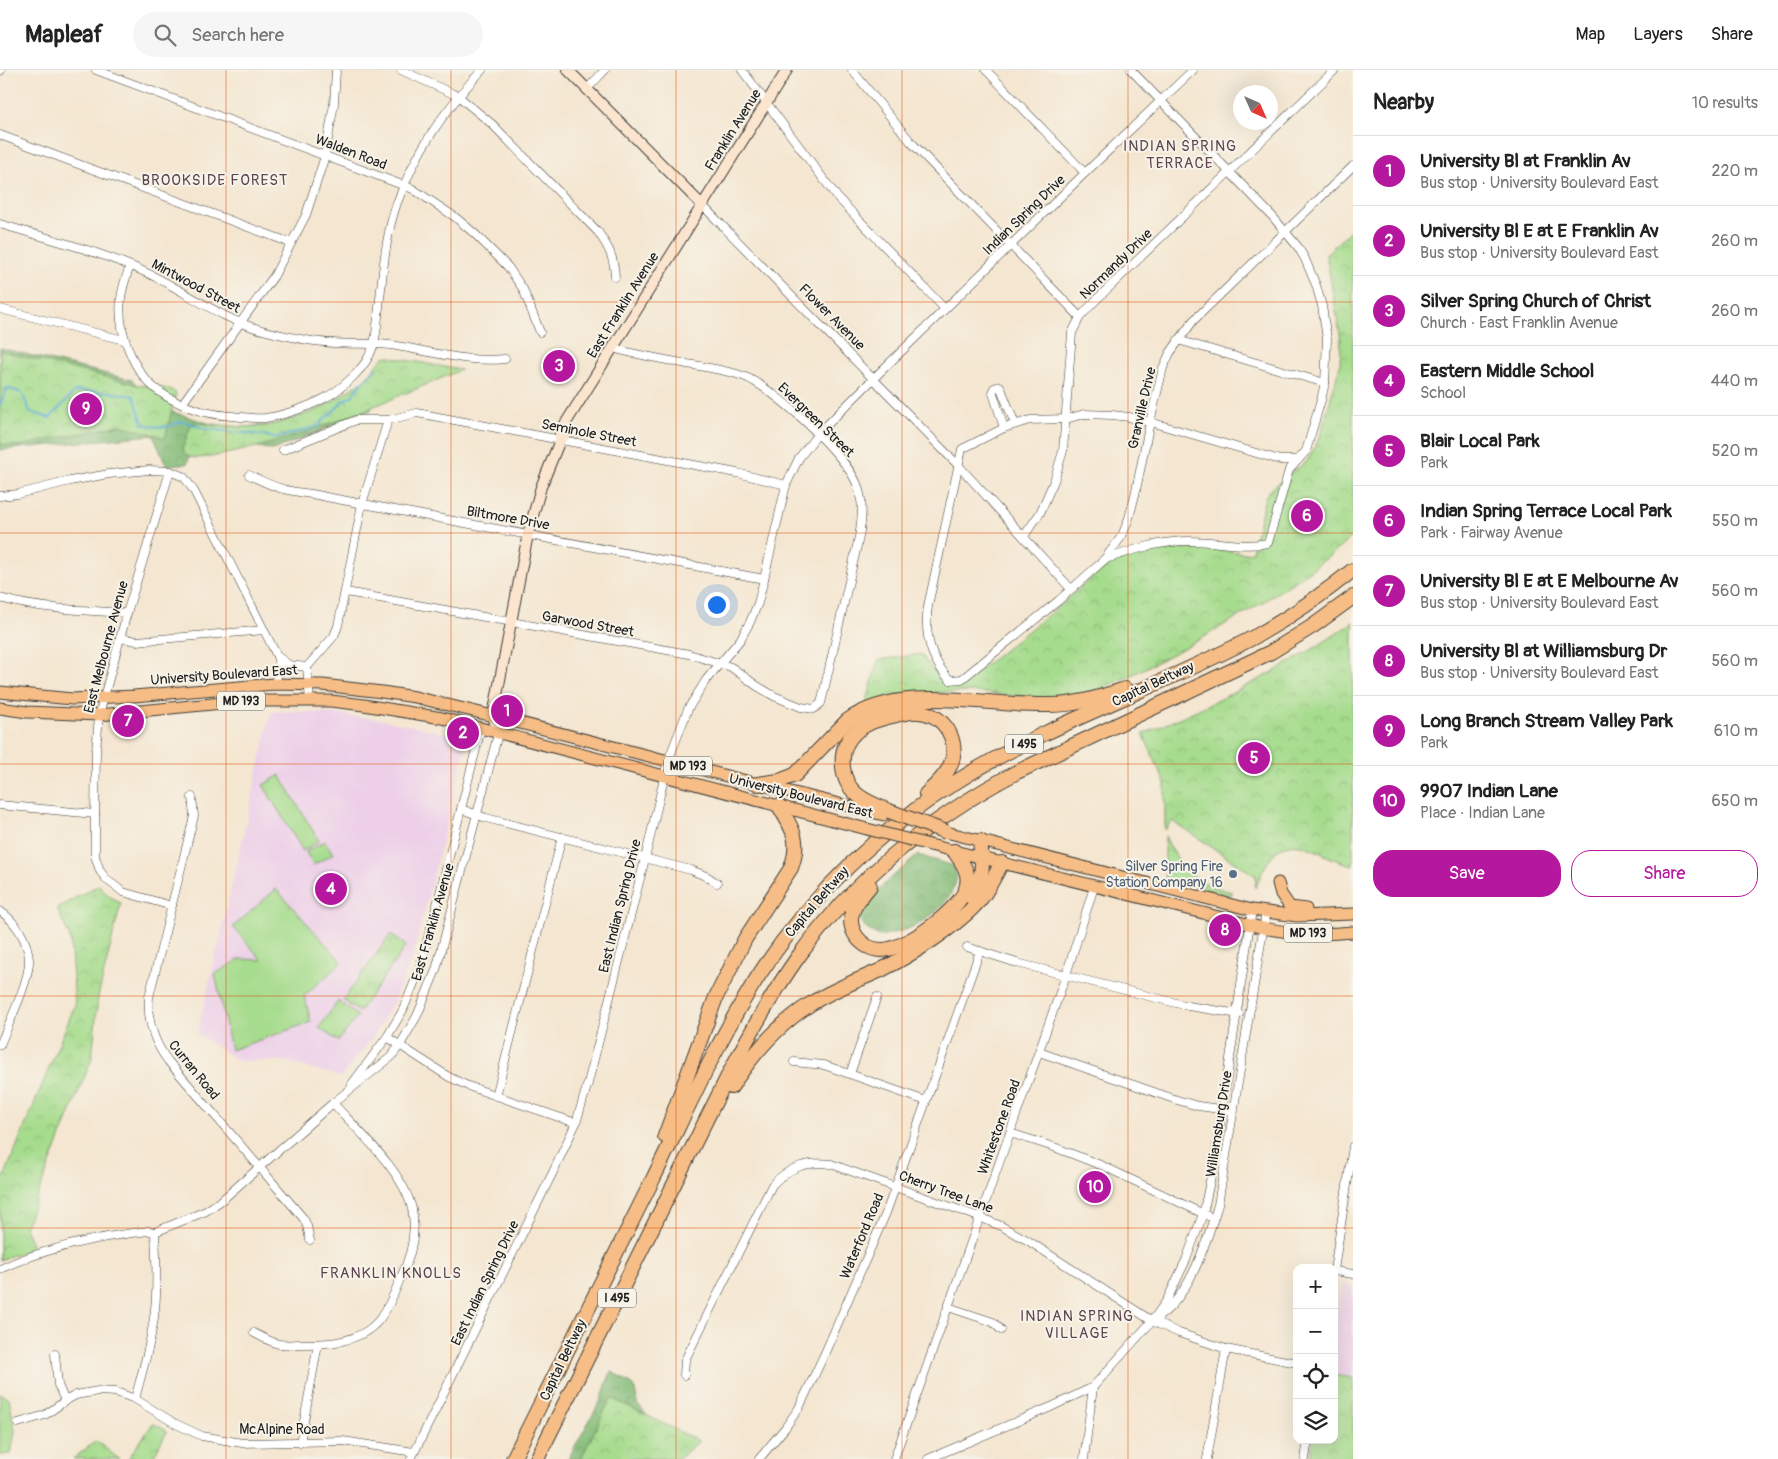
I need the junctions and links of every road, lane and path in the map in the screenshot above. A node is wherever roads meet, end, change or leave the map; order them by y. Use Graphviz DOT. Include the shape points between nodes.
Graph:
graph roads {
  1 [pos="96,70"];
  2 [pos="336,70"];
  3 [pos="401,70"];
  4 [pos="482,70"];
  5 [pos="568,70"];
  6 [pos="605,70"];
  7 [pos="742,70"];
  8 [pos="787,70"];
  9 [pos="852,70"];
  10 [pos="986,70"];
  11 [pos="1131,70"];
  12 [pos="1193,70"];
  13 [pos="1335,70"];
  14 [pos="587,89"];
  15 [pos="458,96"];
  16 [pos="1160,101"];
  17 [pos="766,102"];
  18 [pos="0,135"];
  19 [pos="325,156"];
  20 [pos="1353,166"];
  21 [pos="1230,172"];
  22 [pos="1085,173"];
  23 [pos="404,186"];
  24 [pos="702,205"];
  25 [pos="0,224"];
  26 [pos="1285,232"];
  27 [pos="291,243"];
  28 [pos="1010,245"];
  29 [pos="130,266"];
  30 [pos="615,277"];
  31 [pos="0,309"];
  32 [pos="945,309"];
  33 [pos="1080,317"];
  34 [pos="240,323"];
  35 [pos="540,332"];
  36 [pos="124,340"];
  37 [pos="1178,340"];
  38 [pos="373,344"];
  39 [pos="612,348"];
  40 [pos="505,359"];
  41 [pos="873,378"];
  42 [pos="1325,383"];
  43 [pos="182,404"];
  44 [pos="1066,419"];
  45 [pos="384,420"];
  46 [pos="1150,422"];
  47 [pos="1015,424"];
  48 [pos="1004,428"];
  49 [pos="818,435"];
  50 [pos="560,440"];
  51 [pos="284,450"];
  52 [pos="1298,460"];
  53 [pos="959,466"];
  54 [pos="170,471"];
  55 [pos="249,474"];
  56 [pos="786,485"];
  57 [pos="0,496"];
  58 [pos="362,504"];
  59 [pos="528,534"];
  60 [pos="1024,536"];
  61 [pos="1103,561"];
  62 [pos="1353,570"];
  63 [pos="764,579"];
  64 [pos="1070,589"];
  65 [pos="346,592"];
  66 [pos="1353,597"];
  67 [pos="0,598"];
  68 [pos="127,613"];
  69 [pos="510,622"];
  70 [pos="264,630"];
  71 [pos="120,638"];
  72 [pos="277,656"];
  73 [pos="1215,656"];
  74 [pos="721,664"];
  75 [pos="308,668"];
  76 [pos="274,684"];
  77 [pos="309,685"];
  78 [pos="0,692"];
  79 [pos="104,698"];
  80 [pos="310,701"];
  81 [pos="0,708"];
  82 [pos="814,709"];
  83 [pos="99,715"];
  84 [pos="493,716"];
  85 [pos="481,729"];
  86 [pos="498,734"];
  87 [pos="668,761"];
  88 [pos="664,777"];
  89 [pos="758,784"];
  90 [pos="192,797"];
  91 [pos="0,805"];
  92 [pos="778,806"];
  93 [pos="461,809"];
  94 [pos="886,813"];
  95 [pos="95,814"];
  96 [pos="476,815"];
  97 [pos="946,832"];
  98 [pos="562,837"];
  99 [pos="980,841"];
  100 [pos="908,844"];
  101 [pos="954,851"];
  102 [pos="982,858"];
  103 [pos="645,859"];
  104 [pos="852,863"];
  105 [pos="1002,863"];
  106 [pos="1278,883"];
  107 [pos="716,884"];
  108 [pos="1094,887"];
  109 [pos="172,906"];
  110 [pos="1252,910"];
  111 [pos="0,911"];
  112 [pos="1266,912"];
  113 [pos="1353,914"];
  114 [pos="1326,915"];
  115 [pos="1250,925"];
  116 [pos="1263,928"];
  117 [pos="946,929"];
  118 [pos="1353,932"];
  119 [pos="967,947"];
  120 [pos="980,951"];
  121 [pos="1066,974"];
  122 [pos="877,997"];
  123 [pos="1236,1014"];
  124 [pos="1248,1016"];
  125 [pos="387,1037"];
  126 [pos="0,1045"];
  127 [pos="400,1045"];
  128 [pos="1039,1052"];
  129 [pos="794,1062"];
  130 [pos="850,1074"];
  131 [pos="496,1096"];
  132 [pos="926,1101"];
  133 [pos="333,1103"];
  134 [pos="1221,1110"];
  135 [pos="1234,1111"];
  136 [pos="576,1123"];
  137 [pos="1010,1133"];
  138 [pos="697,1138"];
  139 [pos="1353,1146"];
  140 [pos="260,1168"];
  141 [pos="896,1187"];
  142 [pos="645,1194"];
  143 [pos="1203,1214"];
  144 [pos="979,1217"];
  145 [pos="1214,1219"];
  146 [pos="155,1232"];
  147 [pos="310,1240"];
  148 [pos="1335,1264"];
  149 [pos="0,1269"];
  150 [pos="1338,1271"];
  151 [pos="1353,1274"];
  152 [pos="948,1307"];
  153 [pos="1152,1321"];
  154 [pos="1001,1330"];
  155 [pos="254,1334"];
  156 [pos="318,1344"];
  157 [pos="1226,1349"];
  158 [pos="55,1354"];
  159 [pos="1293,1362"];
  160 [pos="684,1375"];
  161 [pos="1093,1387"];
  162 [pos="135,1399"];
  163 [pos="65,1401"];
  164 [pos="18,1423"];
  165 [pos="300,1442"];
  166 [pos="1307,1444"];
  167 [pos="413,1456"];
  168 [pos="513,1459"];
  169 [pos="537,1459"];
  170 [pos="759,1459"];
  171 [pos="894,1459"];
  172 [pos="928,1459"];
  173 [pos="1084,1459"];
  174 [pos="1208,1459"];
  175 [pos="1305,1459"];
  1 -- 19 [label="street, Walden Road"];
  2 -- 19 [label="street"];
  3 -- 15 [label="street"];
  4 -- 15 [label="street"];
  5 -- 14 [label="street, Flower Avenue"];
  6 -- 14 [label="street"];
  7 -- 17 [label="street"];
  8 -- 17 [label="street, Franklin Avenue"];
  9 -- 28 [label="street" via="911,142"];
  10 -- 22 [label="street"];
  11 -- 16 [label="street"];
  12 -- 16 [label="street, Indian Spring Drive"];
  13 -- 21 [label="street, Normandy Drive"];
  14 -- 24 [label="street, Flower Avenue"];
  15 -- 23 [label="street" via="426,141"];
  15 -- 30 [label="street" via="492,124 598,232 609,248"];
  16 -- 21 [label="street"];
  16 -- 22 [label="street, Indian Spring Drive"];
  17 -- 24 [label="street, Franklin Avenue"];
  17 -- 32 [label="street" via="837,197"];
  18 -- 27 [label="street"];
  19 -- 23 [label="street, Walden Road"];
  19 -- 27 [label="street" via="306,215"];
  20 -- 26 [label="street, Granville Drive"];
  21 -- 26 [label="street"];
  21 -- 33 [label="street, Normandy Drive"];
  22 -- 28 [label="street, Indian Spring Drive"];
  23 -- 35 [label="street, Walden Road" via="456,217 508,267 523,289"];
  23 -- 38 [label="street" via="387,241"];
  24 -- 39 [label="street, East Franklin Avenue"];
  24 -- 41 [label="street, Flower Avenue"];
  25 -- 29 [label="street, Mintwood Street"];
  26 -- 37 [label="street, Granville Drive" via="1193,321"];
  26 -- 42 [label="street" via="1304,259 1322,306 1327,338"];
  27 -- 34 [label="street" via="274,276"];
  28 -- 32 [label="street, Indian Spring Drive"];
  28 -- 33 [label="street"];
  29 -- 34 [label="street, Mintwood Street"];
  29 -- 36 [label="street" via="120,300"];
  31 -- 36 [label="street"];
  32 -- 41 [label="street, Indian Spring Drive"];
  33 -- 44 [label="street, Normandy Drive" via="1072,333"];
  34 -- 38 [label="street, Mintwood Street" via="331,343"];
  34 -- 43 [label="street"];
  36 -- 43 [label="street" via="150,383 159,392"];
  37 -- 42 [label="street"];
  37 -- 46 [label="street, Granville Drive" via="1163,368"];
  38 -- 40 [label="street, Mintwood Street" via="469,360"];
  38 -- 43 [label="street" via="369,356 349,381 323,399 295,409 265,418 238,417 211,414"];
  39 -- 49 [label="street, Evergreen Street" via="721,370 755,381 772,392"];
  39 -- 50 [label="street, East Franklin Avenue"];
  41 -- 49 [label="street, East Indian Spring Drive"];
  41 -- 53 [label="street, Flower Avenue"];
  42 -- 52 [label="street" via="1306,451"];
  44 -- 46 [label="street" via="1084,414"];
  44 -- 47 [label="street" via="1030,420"];
  44 -- 60 [label="street, Normandy Drive" via="1063,451 1054,481 1040,513"];
  45 -- 50 [label="street, Seminole Street" via="417,413"];
  45 -- 51 [label="street, Seminole Street" via="356,420"];
  45 -- 58 [label="street"];
  46 -- 52 [label="street" via="1280,460"];
  46 -- 61 [label="street, Granville Drive" via="1129,518 1122,536"];
  47 -- 48 [label="street"];
  47 -- 48 [label="street" via="1000,386 994,388"];
  48 -- 53 [label="street" via="962,449"];
  49 -- 56 [label="street, East Indian Spring Drive" via="799,458"];
  49 -- 82 [label="street, Evergreen Street" via="843,460 854,478 862,498 863,512 823,695 821,703"];
  50 -- 56 [label="street, Seminole Street"];
  50 -- 59 [label="street, East Franklin Avenue" via="541,487"];
  52 -- 61 [label="street" via="1289,470 1268,543 1190,541 1154,544"];
  53 -- 60 [label="street, Flower Avenue"];
  53 -- 64 [label="street, Granville Drive" via="926,622 931,651 950,680 962,679"];
  54 -- 57 [label="street" via="109,474"];
  54 -- 68 [label="street, East Melbourne Avenue"];
  54 -- 70 [label="street" via="184,477 194,491"];
  55 -- 58 [label="street, Biltmore Drive" via="281,488"];
  56 -- 63 [label="street, East Indian Spring Drive"];
  58 -- 59 [label="street, Biltmore Drive"];
  58 -- 65 [label="street"];
  59 -- 63 [label="street, Biltmore Drive"];
  59 -- 69 [label="street, East Franklin Avenue"];
  60 -- 64 [label="street, Flower Avenue"];
  61 -- 64 [label="street, Granville Drive"];
  62 -- 73 [label="highway, Capital Beltway / I 495" via="1301,609"];
  63 -- 74 [label="street, East Indian Spring Drive" via="750,622"];
  65 -- 69 [label="street, Garwood Street"];
  65 -- 75 [label="street" via="334,636"];
  66 -- 100 [label="highway, Capital Beltway / I 495" via="1271,652 997,782"];
  67 -- 68 [label="street" via="54,608"];
  68 -- 71 [label="street, East Melbourne Avenue"];
  69 -- 74 [label="street, Garwood Street" via="689,654"];
  69 -- 84 [label="street, East Franklin Avenue"];
  70 -- 71 [label="street" via="137,641"];
  70 -- 72 [label="street"];
  71 -- 79 [label="street, East Melbourne Avenue"];
  72 -- 75 [label="street" via="289,665"];
  72 -- 76 [label="street" via="280,669"];
  73 -- 89 [label="highway" via="1086,702 1049,706 925,699 869,709 847,721 795,775"];
  73 -- 104 [label="highway, Capital Beltway / I 495" via="1044,734 971,773 927,801"];
  74 -- 82 [label="street, Garwood Street" via="731,667 774,696"];
  74 -- 87 [label="street, East Indian Spring Drive" via="706,680 688,709"];
  75 -- 77 [label="street"];
  76 -- 77 [label="main road, University Boulevard East / MD 193"];
  76 -- 79 [label="main road, University Boulevard East / MD 193"];
  77 -- 80 [label="street"];
  77 -- 84 [label="main road, University Boulevard East / MD 193" via="415,696"];
  78 -- 79 [label="main road, University Boulevard East / MD 193" via="72,699"];
  79 -- 83 [label="street, East Melbourne Avenue"];
  80 -- 83 [label="main road, University Boulevard East / MD 193" via="243,701"];
  80 -- 85 [label="main road, University Boulevard East / MD 193" via="398,710"];
  81 -- 83 [label="main road, University Boulevard East / MD 193"];
  83 -- 95 [label="street, East Melbourne Avenue"];
  84 -- 85 [label="street, East Franklin Avenue"];
  84 -- 86 [label="street, East Franklin Avenue"];
  84 -- 87 [label="main road, University Boulevard East / MD 193"];
  85 -- 86 [label="main road, University Boulevard East / MD 193"];
  85 -- 93 [label="street, East Franklin Avenue"];
  86 -- 88 [label="main road, University Boulevard East / MD 193"];
  86 -- 96 [label="street, East Franklin Avenue"];
  87 -- 88 [label="street, East Indian Spring Drive"];
  87 -- 89 [label="main road, University Boulevard East / MD 193"];
  88 -- 92 [label="main road, University Boulevard East / MD 193"];
  88 -- 103 [label="street, East Indian Spring Drive"];
  89 -- 94 [label="main road, University Boulevard East / MD 193"];
  90 -- 109 [label="street, Curran Road" via="194,816"];
  91 -- 95 [label="street"];
  92 -- 101 [label="main road, University Boulevard East / MD 193, bridge"];
  92 -- 142 [label="highway" via="794,834 795,857 788,874 725,976"];
  93 -- 96 [label="street"];
  93 -- 125 [label="street, East Franklin Avenue" via="419,970 403,1010"];
  94 -- 97 [label="highway, bridge"];
  94 -- 104 [label="highway" via="850,788 843,773 843,752 855,732 872,720 909,712 927,714 943,723 948,730 954,748 950,766 939,781"];
  95 -- 109 [label="street, East Melbourne Avenue" via="95,856 107,880 123,892"];
  96 -- 98 [label="street"];
  96 -- 127 [label="street, East Franklin Avenue" via="436,970 417,1016"];
  97 -- 99 [label="main road, MD 193"];
  98 -- 103 [label="street"];
  98 -- 131 [label="street"];
  99 -- 102 [label="highway"];
  99 -- 110 [label="main road, MD 193"];
  100 -- 101 [label="highway" via="854,908 850,919 852,930 865,946 884,950 911,940 960,900 968,885 968,877"];
  100 -- 138 [label="highway, Capital Beltway / I 495" via="839,907 799,956 764,1010"];
  101 -- 102 [label="main road, University Boulevard East / MD 193"];
  102 -- 105 [label="main road, University Boulevard East / MD 193"];
  102 -- 117 [label="highway" via="982,878 978,887 964,910"];
  103 -- 107 [label="street" via="691,870"];
  103 -- 136 [label="street, East Indian Spring Drive"];
  104 -- 142 [label="highway, Capital Beltway / I 495" via="801,918 758,977 721,1042"];
  105 -- 108 [label="main road, University Boulevard East / MD 193"];
  105 -- 117 [label="highway" via="978,903"];
  106 -- 114 [label="main road" via="1291,908 1310,909"];
  108 -- 115 [label="main road, University Boulevard East / MD 193"];
  108 -- 121 [label="street, Whitestone Road"];
  109 -- 140 [label="street, Curran Road" via="149,997 151,1031 168,1062"];
  110 -- 112 [label="main road, MD 193"];
  110 -- 115 [label="street, Williamsburg Drive"];
  111 -- 126 [label="street" via="13,921 24,939 29,960 26,977"];
  112 -- 114 [label="main road, MD 193"];
  112 -- 116 [label="street, Williamsburg Drive"];
  113 -- 114 [label="main road, MD 193"];
  115 -- 116 [label="main road, University Boulevard East / MD 193"];
  115 -- 123 [label="street, Williamsburg Drive"];
  116 -- 118 [label="main road, University Boulevard East / MD 193" via="1333,934"];
  116 -- 124 [label="street, Williamsburg Drive"];
  117 -- 138 [label="highway" via="906,957 809,1004 780,1027 745,1066"];
  119 -- 120 [label="street"];
  120 -- 121 [label="street"];
  120 -- 132 [label="street, Waterford Road"];
  121 -- 123 [label="street" via="1188,1006"];
  121 -- 128 [label="street, Whitestone Road"];
  122 -- 130 [label="street"];
  123 -- 124 [label="street"];
  123 -- 134 [label="street, Williamsburg Drive"];
  124 -- 135 [label="street, Williamsburg Drive"];
  125 -- 127 [label="street"];
  125 -- 133 [label="street, East Franklin Avenue"];
  127 -- 131 [label="street" via="449,1077"];
  127 -- 133 [label="street, East Franklin Avenue" via="391,1057"];
  128 -- 134 [label="street" via="1177,1100"];
  128 -- 137 [label="street, Whitestone Road"];
  129 -- 130 [label="street" via="824,1065"];
  130 -- 132 [label="street"];
  131 -- 136 [label="street"];
  132 -- 141 [label="street, Waterford Road"];
  133 -- 140 [label="street, East Franklin Avenue"];
  133 -- 156 [label="street" via="401,1181 412,1208 413,1242 410,1258 379,1320 364,1333 345,1341"];
  134 -- 135 [label="street"];
  134 -- 143 [label="street, Williamsburg Drive"];
  135 -- 145 [label="street, Williamsburg Drive"];
  136 -- 167 [label="street, East Indian Spring Drive"];
  137 -- 143 [label="street" via="1104,1166"];
  137 -- 144 [label="street, Whitestone Road"];
  138 -- 169 [label="highway, Capital Beltway / I 495"];
  139 -- 148 [label="street"];
  140 -- 146 [label="street, East Franklin Avenue" via="206,1211"];
  140 -- 147 [label="street, Curran Road" via="304,1219"];
  141 -- 144 [label="street, Cherry Tree Lane"];
  141 -- 160 [label="street, Cherry Tree Lane" via="831,1164 799,1166 781,1176 764,1198 706,1314 684,1360"];
  141 -- 170 [label="street, Waterford Road" via="810,1388 785,1428"];
  142 -- 168 [label="highway, Capital Beltway / I 495"];
  143 -- 145 [label="street"];
  143 -- 153 [label="street, Williamsburg Drive" via="1167,1300"];
  144 -- 152 [label="street, Whitestone Road"];
  144 -- 153 [label="street, Cherry Tree Lane" via="1027,1240"];
  145 -- 153 [label="street, Williamsburg Drive" via="1185,1287 1164,1314"];
  146 -- 149 [label="street, East Franklin Avenue" via="101,1237 64,1246"];
  146 -- 162 [label="street" via="155,1310"];
  150 -- 151 [label="street"];
  152 -- 154 [label="street" via="993,1322"];
  152 -- 171 [label="street, Whitestone Road"];
  153 -- 157 [label="street, Cherry Tree Lane"];
  153 -- 161 [label="street, Williamsburg Drive"];
  155 -- 156 [label="street" via="280,1344"];
  156 -- 165 [label="street"];
  157 -- 159 [label="street, Cherry Tree Lane"];
  157 -- 174 [label="street"];
  158 -- 163 [label="street" via="58,1385"];
  161 -- 172 [label="street"];
  161 -- 173 [label="street"];
  162 -- 163 [label="street, McAlpine Road" via="116,1392 98,1391 76,1395"];
  162 -- 165 [label="street, McAlpine Road" via="202,1436 242,1443"];
  163 -- 164 [label="street, McAlpine Road" via="45,1415"];
  165 -- 167 [label="street, McAlpine Road" via="343,1441"];
  166 -- 175 [label="street"];
}
